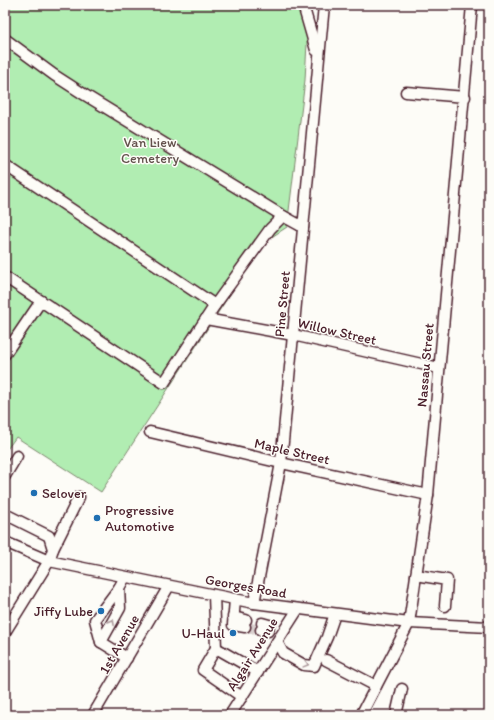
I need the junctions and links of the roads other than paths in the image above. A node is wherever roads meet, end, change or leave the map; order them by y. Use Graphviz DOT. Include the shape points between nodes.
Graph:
graph roads {
  1 [pos="303,5"];
  2 [pos="324,5"];
  3 [pos="472,5"];
  4 [pos="5,39"];
  5 [pos="318,56"];
  6 [pos="406,92"];
  7 [pos="465,97"];
  8 [pos="5,165"];
  9 [pos="283,216"];
  10 [pos="303,227"];
  11 [pos="5,277"];
  12 [pos="41,301"];
  13 [pos="215,305"];
  14 [pos="206,319"];
  15 [pos="293,335"];
  16 [pos="5,354"];
  17 [pos="439,368"];
  18 [pos="150,432"];
  19 [pos="17,456"];
  20 [pos="282,463"];
  21 [pos="5,476"];
  22 [pos="428,495"];
  23 [pos="79,497"];
  24 [pos="5,514"];
  25 [pos="5,542"];
  26 [pos="53,549"];
  27 [pos="49,561"];
  28 [pos="416,575"];
  29 [pos="125,577"];
  30 [pos="169,586"];
  31 [pos="119,588"];
  32 [pos="214,595"];
  33 [pos="235,599"];
  34 [pos="254,603"];
  35 [pos="445,606"];
  36 [pos="298,609"];
  37 [pos="335,614"];
  38 [pos="246,623"];
  39 [pos="409,623"];
  40 [pos="6,627"];
  41 [pos="264,627"];
  42 [pos="489,627"];
  43 [pos="283,631"];
  44 [pos="101,642"];
  45 [pos="277,642"];
  46 [pos="216,648"];
  47 [pos="127,658"];
  48 [pos="326,660"];
  49 [pos="258,672"];
  50 [pos="376,686"];
  51 [pos="402,689"];
  52 [pos="242,697"];
  53 [pos="93,715"];
  54 [pos="230,715"];
  55 [pos="361,715"];
  56 [pos="396,715"];
  1 -- 5 [label="street"];
  2 -- 5 [label="street, Pine Street"];
  3 -- 7 [label="street, Nassau Street"];
  4 -- 9 [label="street" via="85,96"];
  5 -- 10 [label="street, Pine Street"];
  6 -- 7 [label="street"];
  7 -- 17 [label="street, Nassau Street"];
  8 -- 13 [label="street"];
  9 -- 10 [label="street"];
  9 -- 13 [label="street" via="270,229"];
  10 -- 15 [label="street, Pine Street"];
  11 -- 12 [label="street"];
  12 -- 14 [label="street" via="164,383"];
  12 -- 16 [label="street"];
  13 -- 14 [label="street"];
  14 -- 15 [label="street, Willow Street"];
  15 -- 17 [label="street, Willow Street"];
  15 -- 20 [label="street, Pine Street"];
  17 -- 22 [label="street, Nassau Street"];
  18 -- 20 [label="street, Maple Street"];
  19 -- 21 [label="street"];
  20 -- 22 [label="street, Maple Street"];
  20 -- 34 [label="street, Pine Street"];
  22 -- 28 [label="street, Nassau Street"];
  23 -- 26 [label="street"];
  24 -- 26 [label="street" via="49,536"];
  25 -- 27 [label="street, Georges Road"];
  26 -- 27 [label="street"];
  27 -- 29 [label="street, Georges Road"];
  27 -- 40 [label="street"];
  28 -- 35 [label="street" via="447,580"];
  28 -- 39 [label="street, Nassau Street"];
  29 -- 30 [label="street, Georges Road"];
  29 -- 31 [label="street"];
  30 -- 32 [label="street, Georges Road"];
  30 -- 47 [label="street, 1st Avenue"];
  44 -- 31 [label="street, one-way" via="120,608"];
  31 -- 44 [label="street" via="95,620"];
  32 -- 33 [label="street, Georges Road"];
  32 -- 46 [label="street"];
  33 -- 34 [label="street, Georges Road"];
  33 -- 38 [label="street" via="233,625"];
  34 -- 36 [label="street, Georges Road"];
  36 -- 37 [label="street, Georges Road"];
  36 -- 43 [label="street, Algair Avenue"];
  37 -- 39 [label="street, Georges Road"];
  45 -- 37 [label="street, one-way" via="283,653 304,665 314,666"];
  39 -- 42 [label="street, Georges Road"];
  39 -- 50 [label="street, Nassau Street"];
  41 -- 43 [label="street"];
  43 -- 45 [label="street, Algair Avenue"];
  44 -- 47 [label="street"];
  45 -- 49 [label="street, Algair Avenue"];
  46 -- 49 [label="street"];
  46 -- 52 [label="street" via="203,670"];
  47 -- 53 [label="street, 1st Avenue"];
  48 -- 50 [label="street"];
  49 -- 52 [label="street, Algair Avenue"];
  50 -- 55 [label="street, Nassau Street"];
  51 -- 56 [label="street"];
  52 -- 54 [label="street, Algair Avenue"];
}
